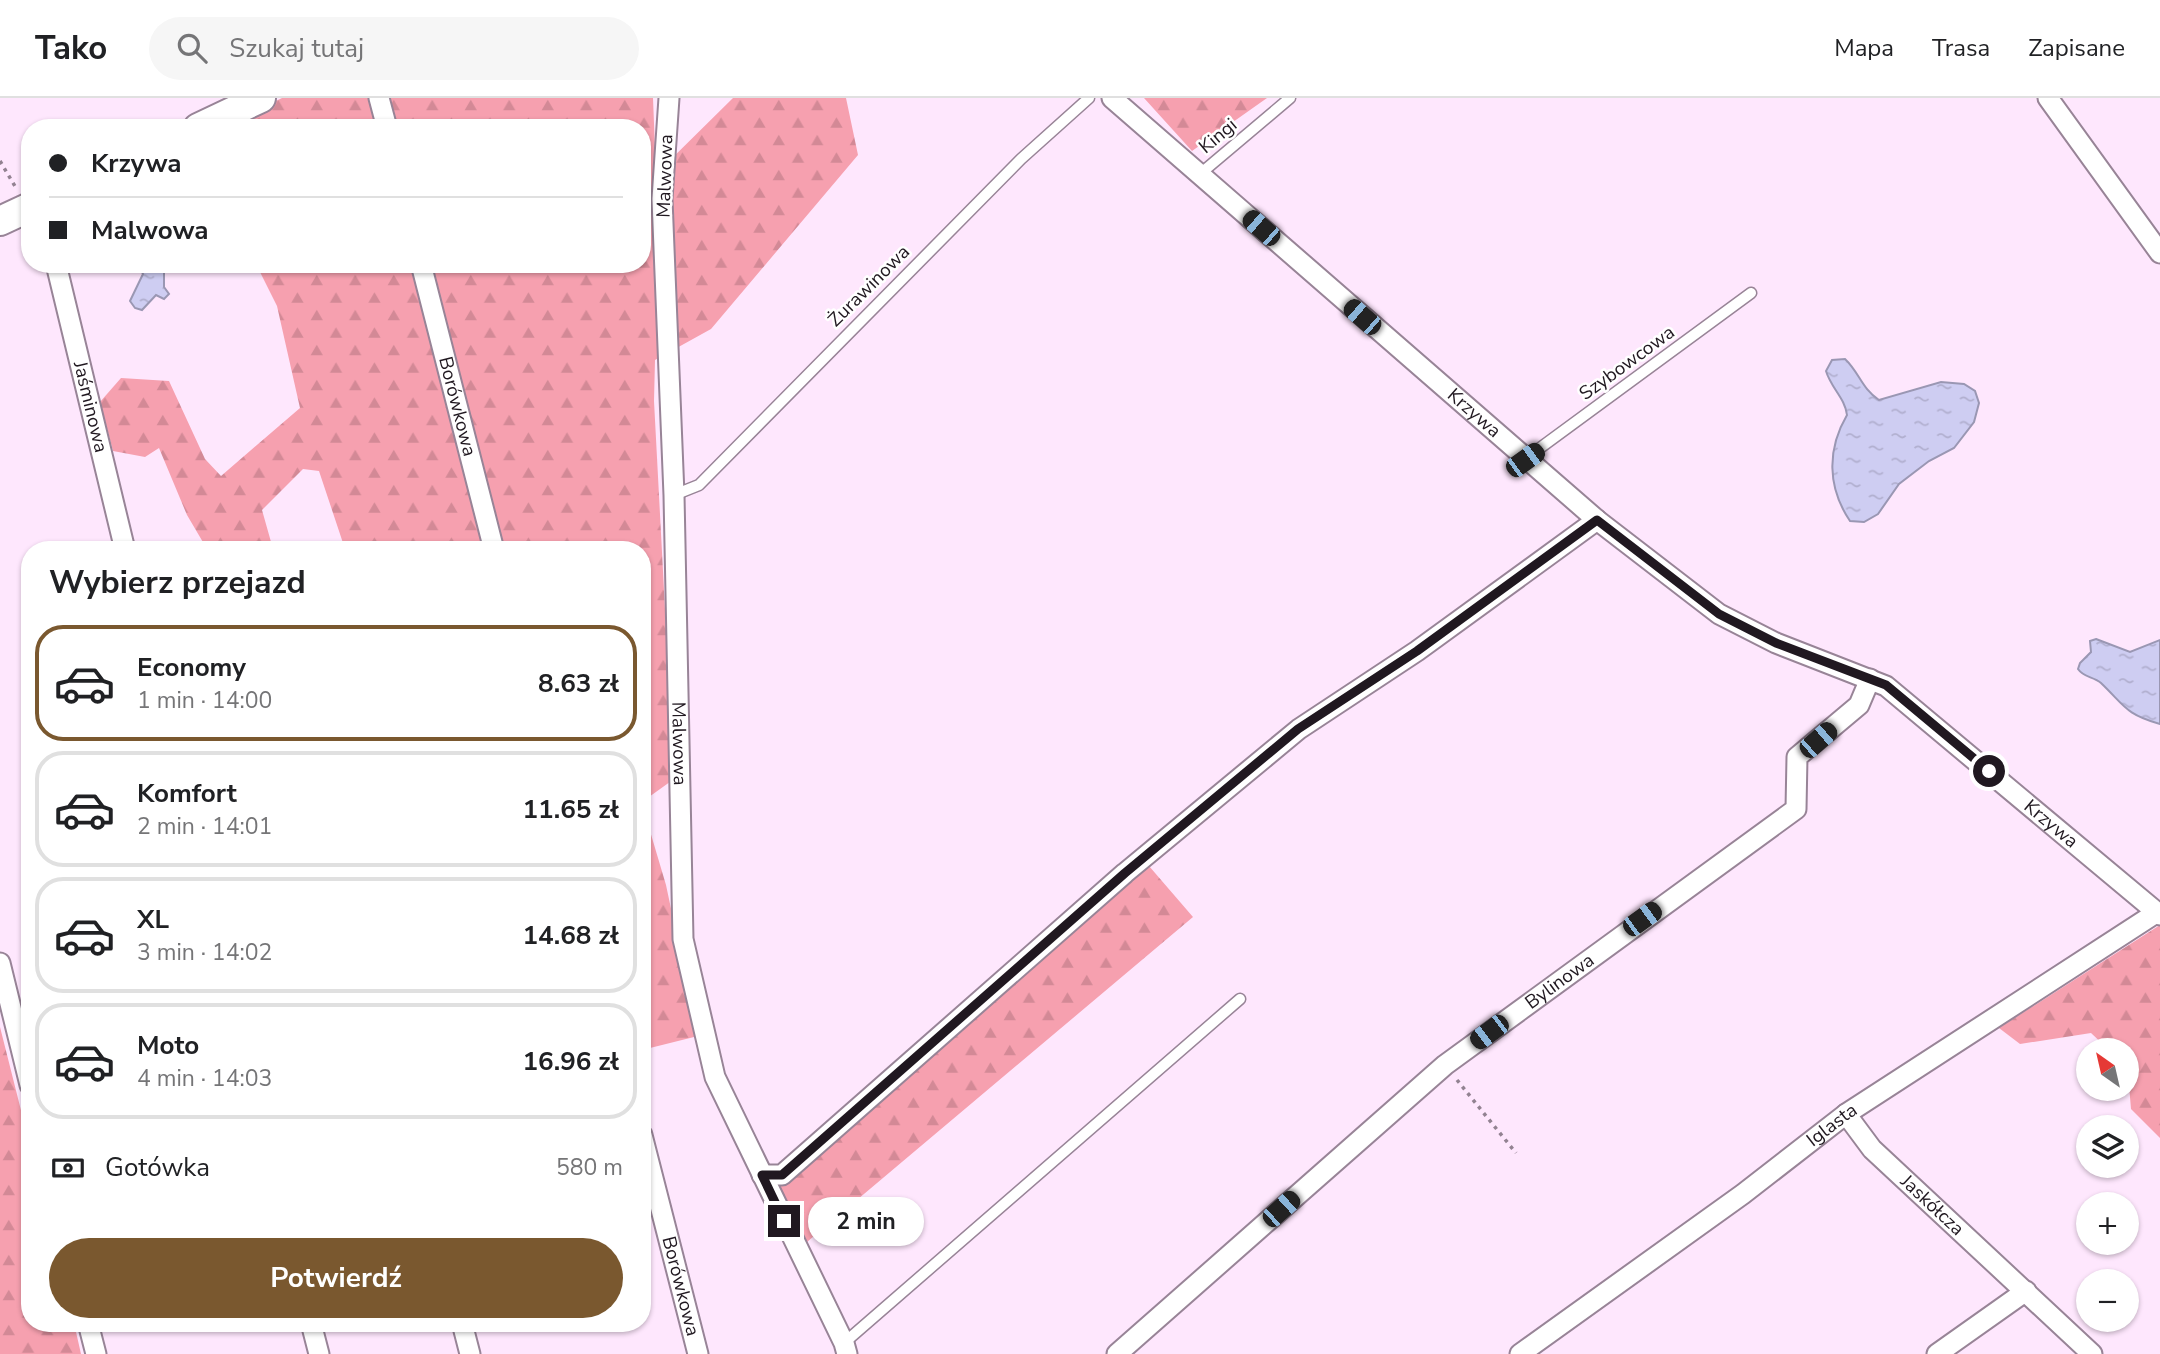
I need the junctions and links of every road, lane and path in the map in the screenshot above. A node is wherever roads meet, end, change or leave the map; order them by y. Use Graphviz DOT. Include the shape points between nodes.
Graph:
graph roads {
  1 [pos="261,98"];
  2 [pos="379,98"];
  3 [pos="668,98"];
  4 [pos="1089,98"];
  5 [pos="1112,98"];
  6 [pos="1290,98"];
  7 [pos="2048,98"];
  8 [pos="217,119"];
  9 [pos="385,119"];
  10 [pos="0,161"];
  11 [pos="1200,174"];
  12 [pos="21,195"];
  13 [pos="21,212"];
  14 [pos="0,221"];
  15 [pos="2160,253"];
  16 [pos="58,273"];
  17 [pos="423,273"];
  18 [pos="1751,293"];
  19 [pos="1525,460"];
  20 [pos="674,495"];
  21 [pos="1597,520"];
  22 [pos="123,541"];
  23 [pos="492,541"];
  24 [pos="1870,679"];
  25 [pos="2158,914"];
  26 [pos="0,963"];
  27 [pos="1240,999"];
  28 [pos="21,1048"];
  29 [pos="1445,1065"];
  30 [pos="1846,1114"];
  31 [pos="1516,1153"];
  32 [pos="651,1170"];
  33 [pos="762,1175"];
  34 [pos="2026,1291"];
  35 [pos="90,1332"];
  36 [pos="314,1332"];
  37 [pos="464,1332"];
  38 [pos="845,1348"];
  39 [pos="96,1354"];
  40 [pos="319,1354"];
  41 [pos="470,1354"];
  42 [pos="698,1354"];
  43 [pos="1117,1354"];
  44 [pos="1520,1354"];
  45 [pos="1937,1354"];
  46 [pos="2092,1354"];
  1 -- 8 [label="street"];
  2 -- 9 [label="street"];
  3 -- 20 [label="street, Malwowa" via="662,199"];
  4 -- 20 [label="lane, Żurawinowa" via="1012,168 699,485"];
  5 -- 11 [label="street, Krzywa"];
  6 -- 11 [label="lane, Kingi"];
  7 -- 15 [label="street"];
  10 -- 12 [label="path"];
  11 -- 19 [label="street, Krzywa"];
  13 -- 14 [label="street"];
  16 -- 22 [label="street, Jaśminowa"];
  17 -- 23 [label="street, Borówkowa"];
  18 -- 19 [label="lane, Szybowcowa"];
  19 -- 21 [label="street, Krzywa"];
  20 -- 33 [label="street, Malwowa" via="682,939 715,1077"];
  21 -- 24 [label="street, Krzywa" via="1719,614 1776,643"];
  21 -- 33 [label="street" via="1417,651 1298,729 1125,873 792,1167 782,1175"];
  24 -- 25 [label="street, Krzywa" via="1905,700"];
  24 -- 29 [label="street, Bylinowa" via="1858,705 1797,757 1796,809"];
  25 -- 30 [label="street, Iglasta"];
  26 -- 28 [label="street"];
  27 -- 38 [label="lane"];
  29 -- 31 [label="path"];
  29 -- 43 [label="street, Bylinowa"];
  30 -- 34 [label="street, Jaskółcza" via="1872,1149"];
  30 -- 44 [label="street, Iglasta"];
  32 -- 42 [label="street, Borówkowa"];
  33 -- 38 [label="street, Malwowa"];
  34 -- 45 [label="street"];
  34 -- 46 [label="street, Jaskółcza"];
  35 -- 39 [label="street"];
  36 -- 40 [label="street"];
  37 -- 41 [label="street"];
}
